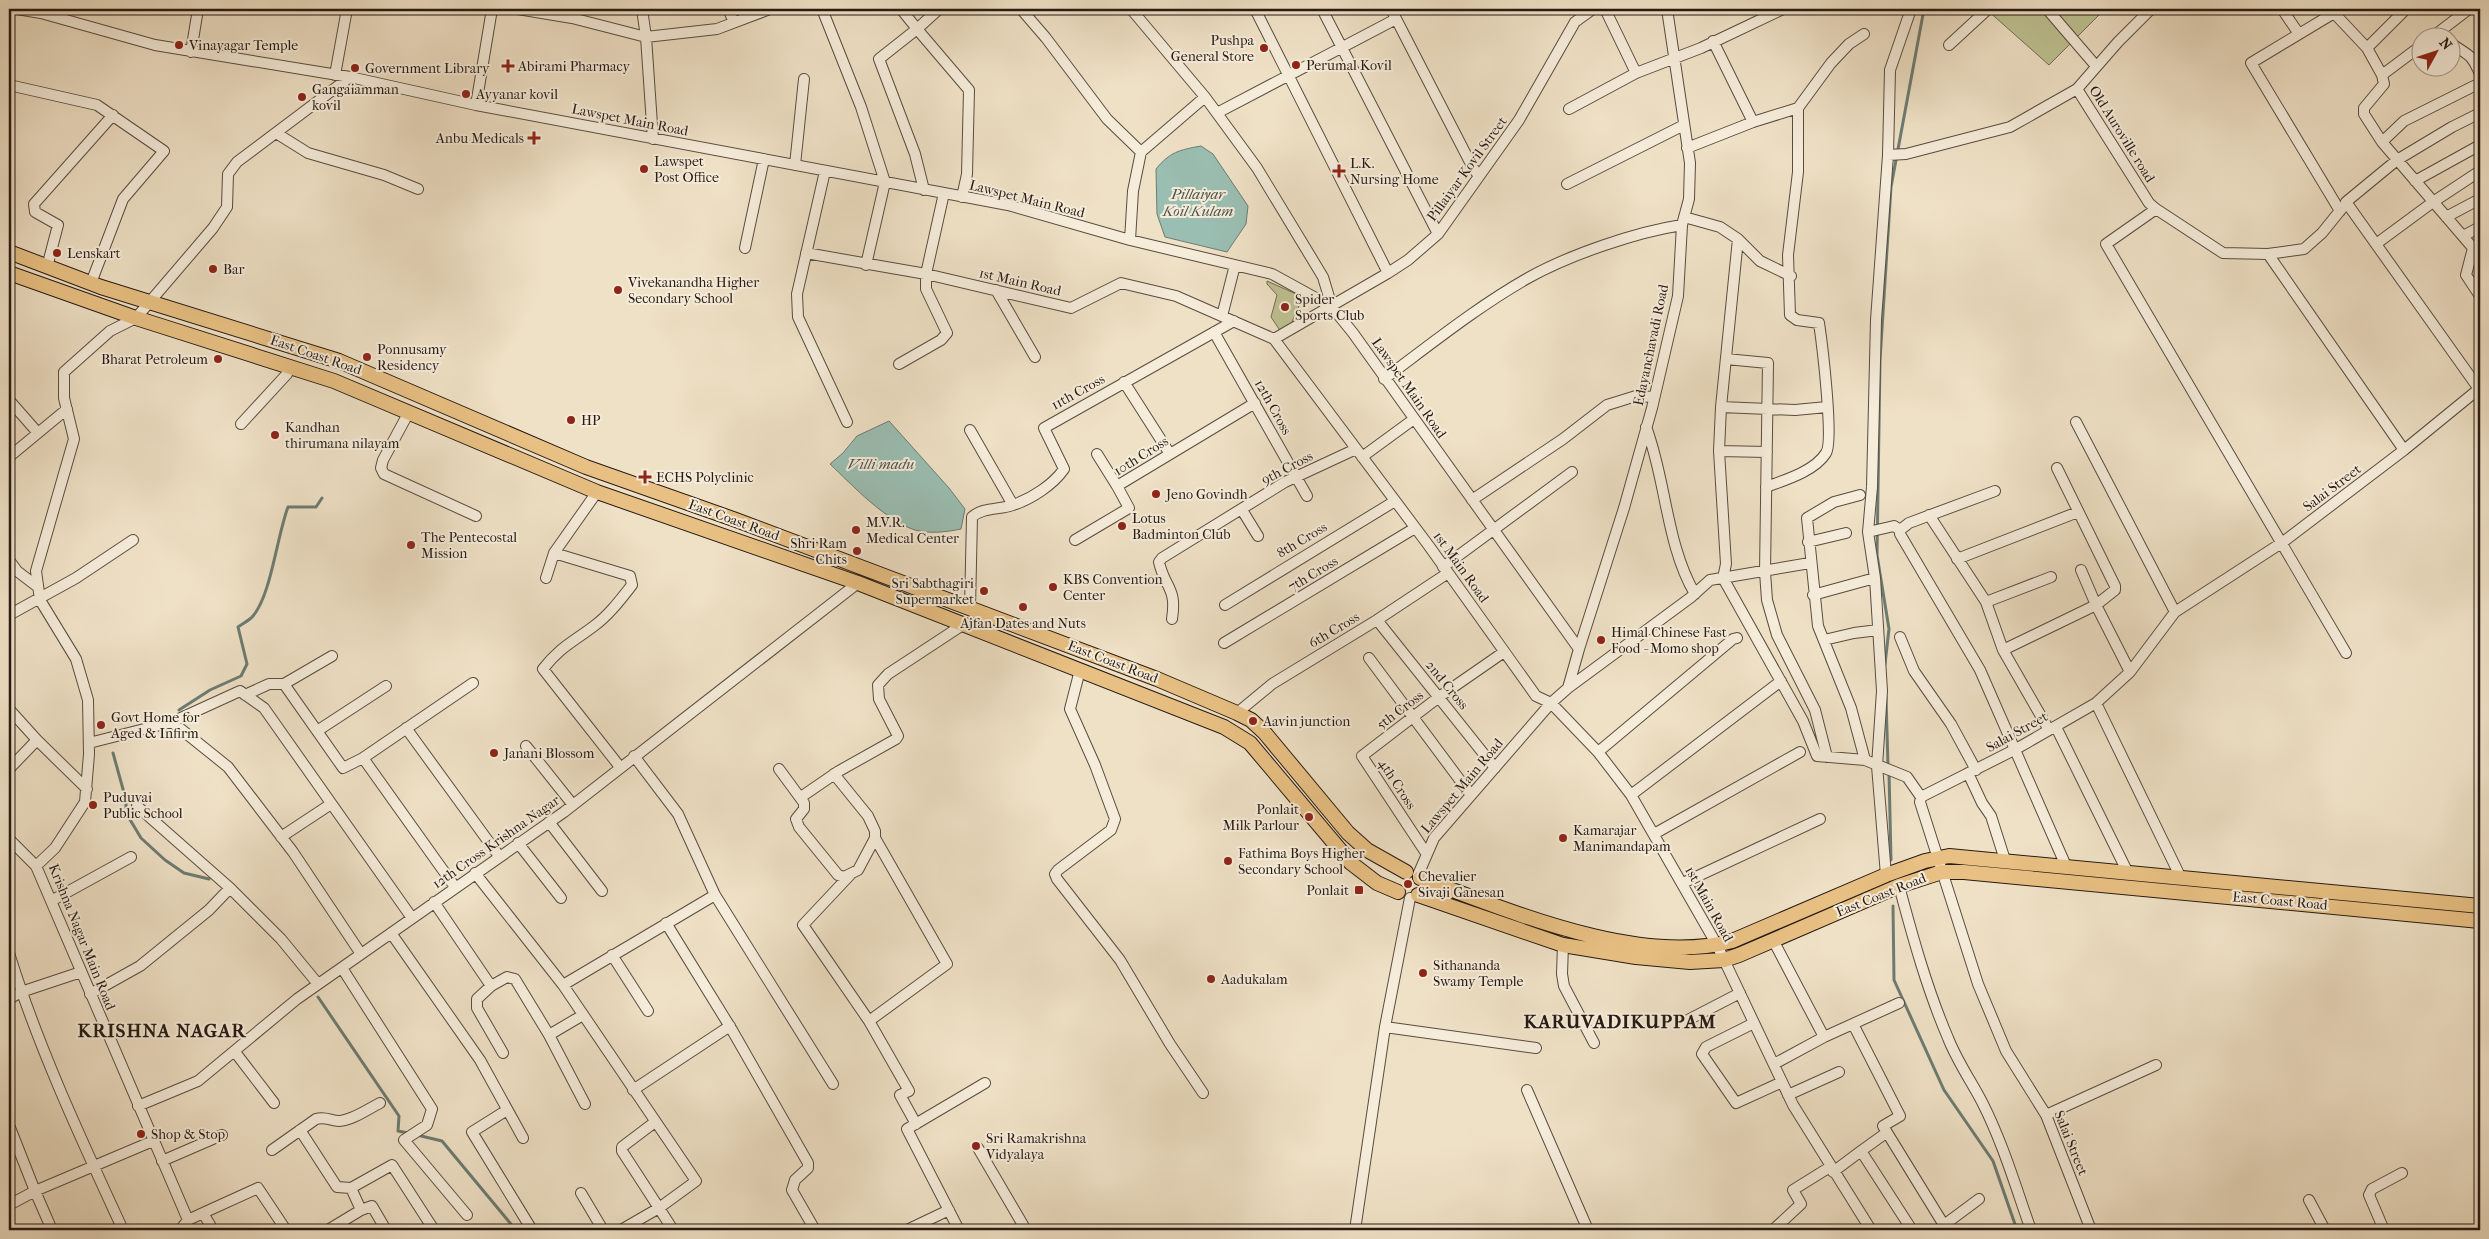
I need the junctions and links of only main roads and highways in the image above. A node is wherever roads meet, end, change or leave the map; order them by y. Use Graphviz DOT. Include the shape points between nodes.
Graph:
graph roads {
  1 [pos="9,252"];
  2 [pos="9,273"];
  3 [pos="1415,875"];
  4 [pos="1409,895"];
  5 [pos="2480,906"];
  6 [pos="2480,920"];
  1 -- 3 [label="highway, East Coast Road" via="151,303 339,361 586,467 1157,678 1237,713 1264,732 1367,850"];
  2 -- 4 [label="highway, East Coast Road" via="136,318 334,381 597,492 858,583 1238,734 1351,863 1370,879"];
  3 -- 4 [label="highway" via="1422,887"];
  3 -- 4 [label="highway" via="1397,880"];
  3 -- 5 [label="highway, East Coast Road" via="1546,924 1584,934 1669,947 1717,945 1732,941 1886,875 1937,857 1965,856"];
  4 -- 6 [label="highway, East Coast Road" via="1564,945 1690,962 1724,960 1899,886 1942,872 1974,872"];
}
